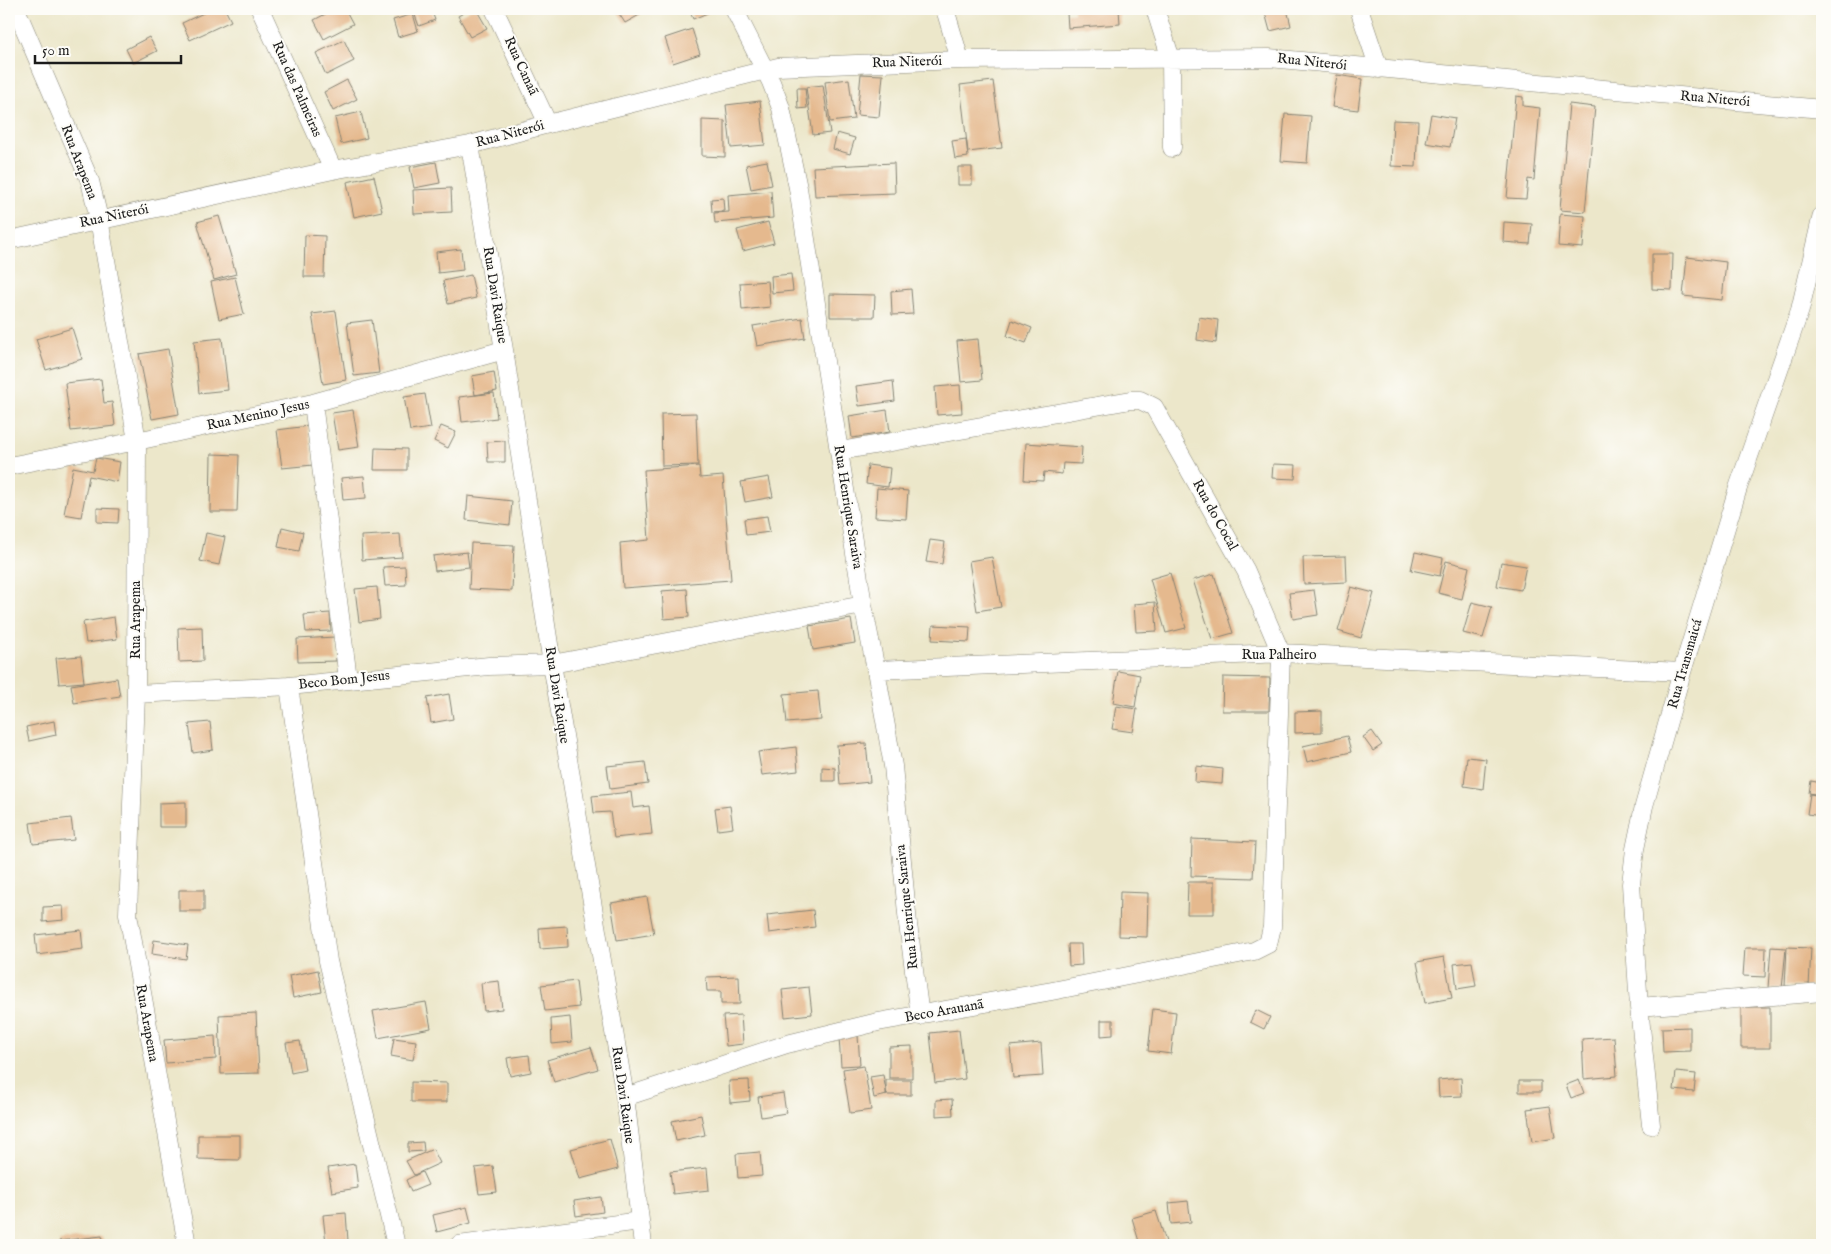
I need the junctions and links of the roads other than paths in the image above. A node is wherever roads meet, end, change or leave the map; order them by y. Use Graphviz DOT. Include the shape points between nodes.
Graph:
graph roads {
  1 [pos="16,9"];
  2 [pos="260,9"];
  3 [pos="494,9"];
  4 [pos="734,9"];
  5 [pos="945,9"];
  6 [pos="1155,9"];
  7 [pos="1359,9"];
  8 [pos="1171,58"];
  9 [pos="960,60"];
  10 [pos="764,69"];
  11 [pos="1378,69"];
  12 [pos="1822,109"];
  13 [pos="548,124"];
  14 [pos="470,145"];
  15 [pos="1172,148"];
  16 [pos="333,170"];
  17 [pos="1822,215"];
  18 [pos="99,219"];
  19 [pos="9,240"];
  20 [pos="504,350"];
  21 [pos="313,403"];
  22 [pos="136,441"];
  23 [pos="840,451"];
  24 [pos="9,466"];
  25 [pos="863,605"];
  26 [pos="1281,653"];
  27 [pos="552,664"];
  28 [pos="876,670"];
  29 [pos="1682,672"];
  30 [pos="348,679"];
  31 [pos="290,686"];
  32 [pos="136,694"];
  33 [pos="1268,944"];
  34 [pos="1822,992"];
  35 [pos="1639,1007"];
  36 [pos="920,1016"];
  37 [pos="625,1097"];
  38 [pos="1650,1125"];
  39 [pos="640,1221"];
  40 [pos="187,1245"];
  41 [pos="396,1245"];
  42 [pos="459,1245"];
  43 [pos="643,1245"];
  1 -- 18 [label="street, Rua Arapema" via="90,181"];
  2 -- 16 [label="street, Rua das Palmeiras"];
  3 -- 13 [label="street, Rua Canaã"];
  4 -- 10 [label="street, Rua Henrique Saraiva"];
  5 -- 9 [label="street"];
  6 -- 8 [label="street"];
  7 -- 11 [label="street"];
  8 -- 9 [label="street, Rua Niterói"];
  8 -- 11 [label="street, Rua Niterói" via="1269,58"];
  8 -- 15 [label="street"];
  9 -- 10 [label="street, Rua Niterói"];
  10 -- 13 [label="street, Rua Niterói"];
  10 -- 23 [label="street, Rua Henrique Saraiva" via="781,108 798,188"];
  11 -- 12 [label="street, Rua Niterói"];
  13 -- 14 [label="street, Rua Niterói"];
  14 -- 16 [label="street, Rua Niterói"];
  14 -- 20 [label="street, Rua Davi Raique"];
  16 -- 18 [label="street, Rua Niterói"];
  17 -- 29 [label="street, Rua Transmaicá" via="1800,310 1738,488"];
  18 -- 19 [label="street, Rua Niterói"];
  18 -- 22 [label="street, Rua Arapema"];
  20 -- 21 [label="street, Rua Menino Jesus"];
  20 -- 27 [label="street, Rua Davi Raique"];
  21 -- 22 [label="street, Rua Menino Jesus"];
  21 -- 30 [label="street"];
  22 -- 24 [label="street, Rua Menino Jesus"];
  22 -- 32 [label="street, Rua Arapema"];
  23 -- 25 [label="street, Rua Henrique Saraiva"];
  23 -- 26 [label="street, Rua do Cocal" via="1131,400 1149,403 1246,571"];
  25 -- 27 [label="street, Beco Bom Jesus"];
  25 -- 28 [label="street, Rua Henrique Saraiva"];
  26 -- 28 [label="street, Rua Palheiro"];
  26 -- 29 [label="street, Rua Palheiro"];
  26 -- 33 [label="street, Rua do Cocal" via="1272,927"];
  27 -- 30 [label="street, Beco Bom Jesus" via="489,666"];
  27 -- 37 [label="street, Rua Davi Raique"];
  28 -- 36 [label="street, Rua Henrique Saraiva" via="893,766"];
  29 -- 35 [label="street, Rua Transmaicá" via="1644,806 1633,867 1631,884"];
  30 -- 31 [label="street, Beco Bom Jesus"];
  31 -- 32 [label="street, Beco Bom Jesus"];
  31 -- 41 [label="street" via="328,961"];
  32 -- 40 [label="street, Rua Arapema" via="128,914"];
  33 -- 36 [label="street, Beco Arauanã" via="1254,951"];
  34 -- 35 [label="street"];
  35 -- 38 [label="street, Rua Transmaicá"];
  36 -- 37 [label="street, Beco Arauanã" via="878,1022 787,1044"];
  37 -- 39 [label="street, Rua Davi Raique"];
  39 -- 42 [label="street"];
  39 -- 43 [label="street, Rua Davi Raique"];
}
